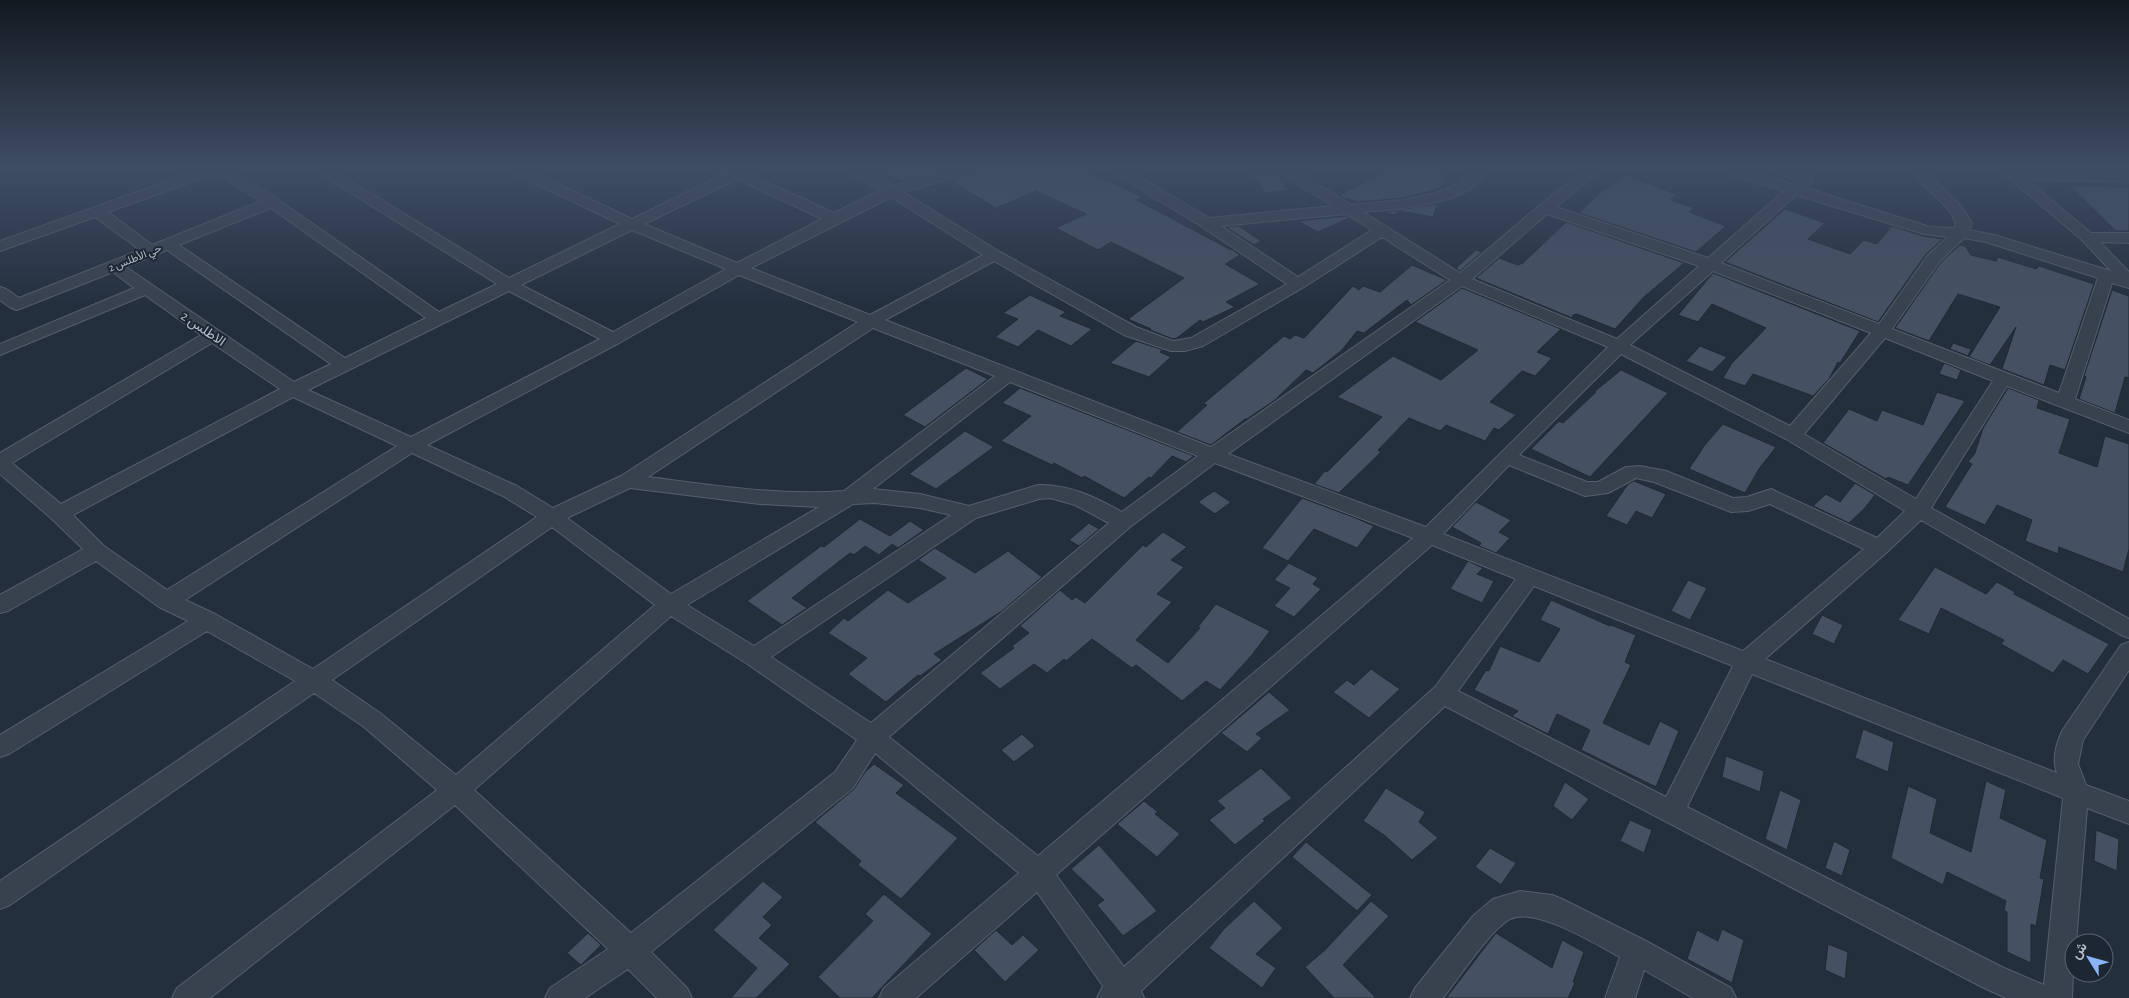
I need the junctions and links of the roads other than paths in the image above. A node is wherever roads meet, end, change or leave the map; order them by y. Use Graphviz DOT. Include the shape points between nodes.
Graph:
graph roads {
  1 [pos="93,214"];
  2 [pos="100,214"];
  3 [pos="243,214"];
  4 [pos="288,214"];
  5 [pos="394,214"];
  6 [pos="609,214"];
  7 [pos="650,214"];
  8 [pos="824,214"];
  9 [pos="843,214"];
  10 [pos="927,214"];
  11 [pos="1192,214"];
  12 [pos="1301,214"];
  13 [pos="1354,214"];
  14 [pos="1538,214"];
  15 [pos="1561,214"];
  16 [pos="1767,214"];
  17 [pos="1871,214"];
  18 [pos="1958,214"];
  19 [pos="2059,214"];
  20 [pos="834,218"];
  21 [pos="1206,223"];
  22 [pos="631,224"];
  23 [pos="1381,231"];
  24 [pos="1961,233"];
  25 [pos="2086,237"];
  26 [pos="2129,238"];
  27 [pos="168,244"];
  28 [pos="1,245"];
  29 [pos="151,251"];
  30 [pos="994,255"];
  31 [pos="1710,264"];
  32 [pos="115,266"];
  33 [pos="738,269"];
  34 [pos="2108,275"];
  35 [pos="1462,280"];
  36 [pos="2129,282"];
  37 [pos="508,284"];
  38 [pos="1298,284"];
  39 [pos="146,289"];
  40 [pos="0,292"];
  41 [pos="17,304"];
  42 [pos="0,312"];
  43 [pos="438,319"];
  44 [pos="873,320"];
  45 [pos="1881,332"];
  46 [pos="213,335"];
  47 [pos="613,338"];
  48 [pos="1619,346"];
  49 [pos="0,350"];
  50 [pos="344,365"];
  51 [pos="1008,375"];
  52 [pos="2004,379"];
  53 [pos="293,390"];
  54 [pos="2065,403"];
  55 [pos="2129,427"];
  56 [pos="1793,435"];
  57 [pos="413,444"];
  58 [pos="1213,455"];
  59 [pos="1506,457"];
  60 [pos="0,462"];
  61 [pos="628,481"];
  62 [pos="847,499"];
  63 [pos="1919,510"];
  64 [pos="969,513"];
  65 [pos="59,514"];
  66 [pos="552,518"];
  67 [pos="1123,522"];
  68 [pos="1429,536"];
  69 [pos="1879,548"];
  70 [pos="97,551"];
  71 [pos="1530,576"];
  72 [pos="167,601"];
  73 [pos="0,605"];
  74 [pos="670,605"];
  75 [pos="207,620"];
  76 [pos="2129,629"];
  77 [pos="2129,651"];
  78 [pos="754,657"];
  79 [pos="1747,662"];
  80 [pos="313,680"];
  81 [pos="1444,694"];
  82 [pos="872,737"];
  83 [pos="0,747"];
  84 [pos="456,790"];
  85 [pos="2076,791"];
  86 [pos="1672,811"];
  87 [pos="2129,813"];
  88 [pos="1039,873"];
  89 [pos="0,896"];
  90 [pos="630,951"];
  91 [pos="1636,951"];
  92 [pos="1120,995"];
  93 [pos="187,998"];
  94 [pos="560,998"];
  95 [pos="677,998"];
  96 [pos="894,998"];
  97 [pos="1425,998"];
  98 [pos="1620,998"];
  99 [pos="1721,998"];
  100 [pos="2039,998"];
  101 [pos="2056,998"];
  1 -- 28 [label="street"];
  2 -- 29 [label="street"];
  3 -- 27 [label="street, حي الأطلس 2"];
  4 -- 43 [label="street"];
  5 -- 37 [label="street"];
  6 -- 22 [label="street"];
  7 -- 22 [label="street"];
  8 -- 20 [label="street"];
  9 -- 20 [label="street"];
  10 -- 30 [label="street"];
  11 -- 21 [label="street"];
  12 -- 21 [label="street"];
  13 -- 23 [label="street"];
  14 -- 35 [label="street"];
  15 -- 31 [label="street"];
  16 -- 31 [label="street"];
  17 -- 24 [label="street" via="1929,231"];
  18 -- 24 [label="street" via="1964,223"];
  19 -- 25 [label="street"];
  20 -- 33 [label="street"];
  21 -- 38 [label="street"];
  22 -- 33 [label="street"];
  22 -- 37 [label="street"];
  23 -- 35 [label="street"];
  23 -- 38 [label="street"];
  24 -- 34 [label="street" via="1989,238"];
  24 -- 45 [label="street" via="1934,258"];
  25 -- 26 [label="street"];
  25 -- 36 [label="street"];
  27 -- 29 [label="street, حي الأطلس 2"];
  27 -- 50 [label="street"];
  29 -- 32 [label="street, حي الأطلس 2"];
  30 -- 38 [label="street" via="1130,331 1171,346 1198,342"];
  30 -- 44 [label="street"];
  31 -- 45 [label="street"];
  31 -- 48 [label="street"];
  32 -- 39 [label="street, الاطلس 2"];
  32 -- 41 [label="street, حي الأطلس 2"];
  33 -- 44 [label="street"];
  33 -- 47 [label="street"];
  34 -- 36 [label="street"];
  34 -- 54 [label="street"];
  35 -- 48 [label="street"];
  35 -- 58 [label="street"];
  37 -- 43 [label="street"];
  37 -- 47 [label="street"];
  39 -- 46 [label="street, الاطلس 2"];
  39 -- 49 [label="street"];
  40 -- 41 [label="street"];
  41 -- 42 [label="street, حي الأطلس 2"];
  43 -- 50 [label="street"];
  44 -- 51 [label="street"];
  44 -- 61 [label="street"];
  45 -- 52 [label="street"];
  45 -- 56 [label="street"];
  46 -- 53 [label="street, الاطلس 2"];
  46 -- 60 [label="street"];
  47 -- 57 [label="street"];
  48 -- 56 [label="street"];
  48 -- 59 [label="street"];
  50 -- 53 [label="street"];
  51 -- 58 [label="street"];
  51 -- 62 [label="street"];
  52 -- 54 [label="street"];
  52 -- 63 [label="street"];
  53 -- 57 [label="street, الاطلس 2"];
  53 -- 65 [label="street"];
  54 -- 55 [label="street"];
  56 -- 63 [label="street"];
  57 -- 66 [label="street, الاطلس 2" via="510,490"];
  57 -- 72 [label="street"];
  58 -- 67 [label="street"];
  58 -- 68 [label="street"];
  59 -- 68 [label="street"];
  59 -- 69 [label="street" via="1585,489 1601,488 1633,472 1640,472 1659,476 1731,505 1748,504 1770,496"];
  60 -- 65 [label="street"];
  61 -- 62 [label="street" via="760,497"];
  61 -- 66 [label="street"];
  62 -- 64 [label="street" via="875,496 920,501"];
  62 -- 74 [label="street"];
  63 -- 69 [label="street"];
  63 -- 76 [label="street"];
  64 -- 67 [label="street" via="1049,490 1077,497"];
  64 -- 78 [label="street"];
  65 -- 70 [label="street"];
  66 -- 74 [label="street, الاطلس 2"];
  66 -- 80 [label="street"];
  67 -- 82 [label="street"];
  68 -- 71 [label="street"];
  68 -- 88 [label="street"];
  69 -- 79 [label="street"];
  70 -- 72 [label="street"];
  70 -- 73 [label="street"];
  71 -- 79 [label="street"];
  71 -- 81 [label="street"];
  72 -- 75 [label="street"];
  74 -- 78 [label="street, الاطلس 2"];
  74 -- 84 [label="street"];
  75 -- 80 [label="street"];
  75 -- 83 [label="street"];
  77 -- 85 [label="street" via="2071,738 2066,764"];
  78 -- 82 [label="street, الاطلس 2"];
  79 -- 85 [label="street"];
  79 -- 86 [label="street"];
  80 -- 84 [label="street" via="372,720"];
  80 -- 89 [label="street"];
  81 -- 86 [label="street"];
  81 -- 92 [label="street"];
  82 -- 88 [label="street, الاطلس 2"];
  82 -- 90 [label="street" via="844,780"];
  84 -- 90 [label="street"];
  84 -- 93 [label="street"];
  85 -- 87 [label="street"];
  85 -- 101 [label="street"];
  86 -- 100 [label="street" via="1992,978"];
  88 -- 92 [label="street, الاطلس 2"];
  88 -- 96 [label="street"];
  90 -- 94 [label="street"];
  90 -- 95 [label="street"];
  91 -- 97 [label="street" via="1552,908 1520,904 1502,908 1483,925"];
  91 -- 98 [label="street"];
  91 -- 99 [label="street"];
}
